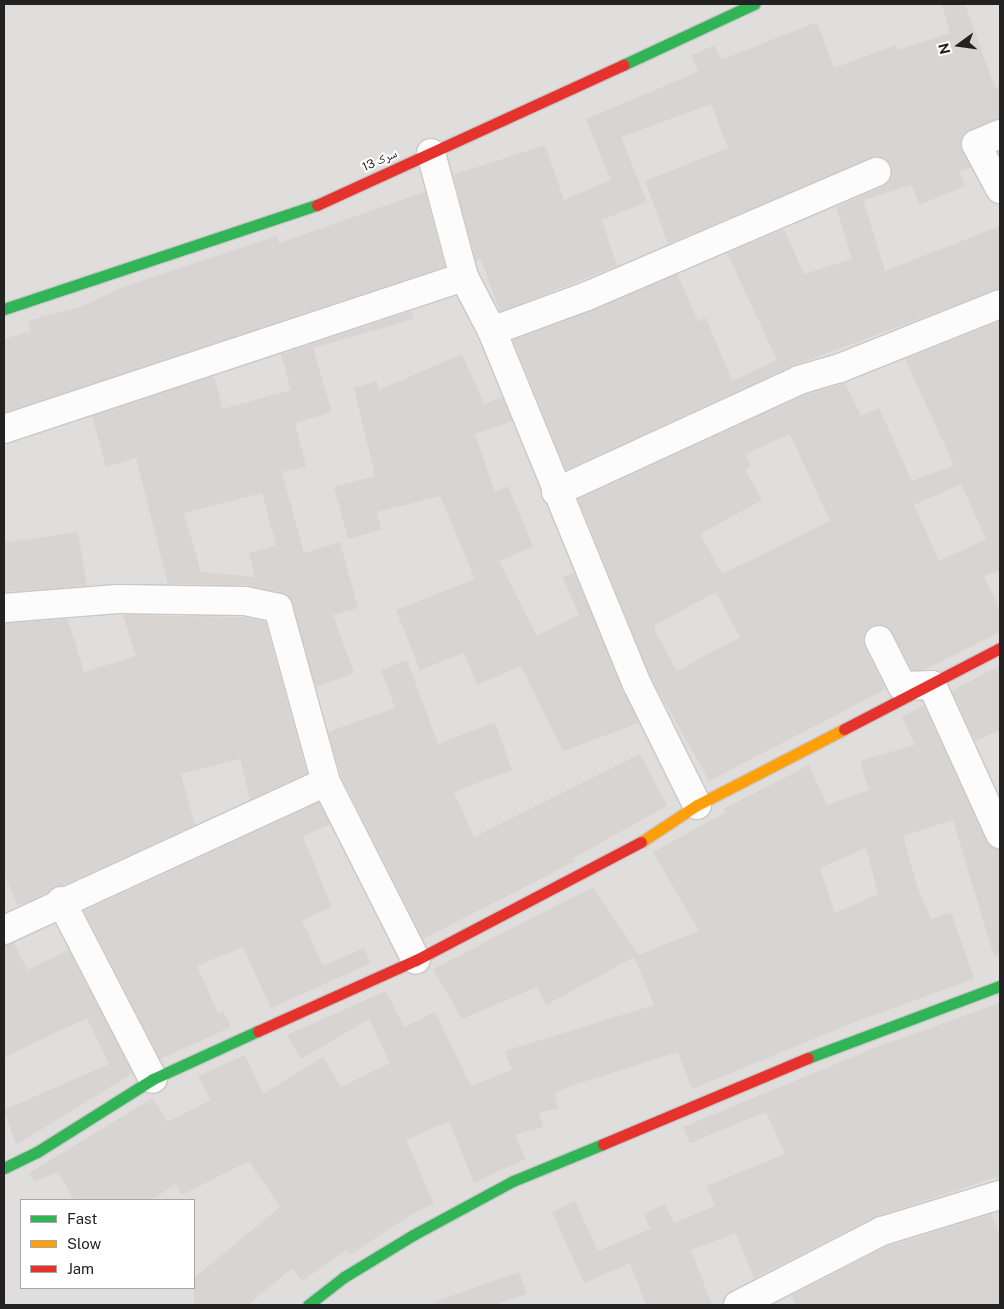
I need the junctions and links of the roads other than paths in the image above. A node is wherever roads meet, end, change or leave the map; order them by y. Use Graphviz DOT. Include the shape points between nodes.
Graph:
graph roads {
  1 [pos="754,4"];
  2 [pos="1000,134"];
  3 [pos="431,153"];
  4 [pos="877,172"];
  5 [pos="1000,189"];
  6 [pos="464,277"];
  7 [pos="1000,304"];
  8 [pos="4,310"];
  9 [pos="492,331"];
  10 [pos="4,429"];
  11 [pos="556,492"];
  12 [pos="4,608"];
  13 [pos="879,640"];
  14 [pos="1000,648"];
  15 [pos="932,685"];
  16 [pos="326,782"];
  17 [pos="698,805"];
  18 [pos="1000,834"];
  19 [pos="61,901"];
  20 [pos="4,930"];
  21 [pos="416,960"];
  22 [pos="1000,986"];
  23 [pos="153,1079"];
  24 [pos="4,1168"];
  25 [pos="1000,1195"];
  26 [pos="308,1305"];
  27 [pos="738,1305"];
  1 -- 3 [label="street, سرک 13"];
  2 -- 5 [label="street" via="976,144 988,160"];
  3 -- 6 [label="street"];
  3 -- 8 [label="street, سرک 13" via="324,202"];
  4 -- 9 [label="street" via="587,296"];
  6 -- 9 [label="street"];
  6 -- 10 [label="street"];
  7 -- 11 [label="street" via="840,368 799,380"];
  9 -- 11 [label="street"];
  11 -- 17 [label="street" via="637,684"];
  12 -- 16 [label="street" via="118,599 245,601 278,608"];
  13 -- 15 [label="street" via="902,686"];
  14 -- 15 [label="street"];
  15 -- 17 [label="street"];
  15 -- 18 [label="street"];
  16 -- 19 [label="street" via="255,818"];
  16 -- 21 [label="street"];
  17 -- 21 [label="street" via="617,858"];
  19 -- 20 [label="street"];
  19 -- 23 [label="street"];
  21 -- 23 [label="street"];
  22 -- 26 [label="street" via="866,1034 514,1181 412,1235 344,1277"];
  23 -- 24 [label="street" via="37,1152"];
  25 -- 27 [label="street" via="882,1231"];
}
